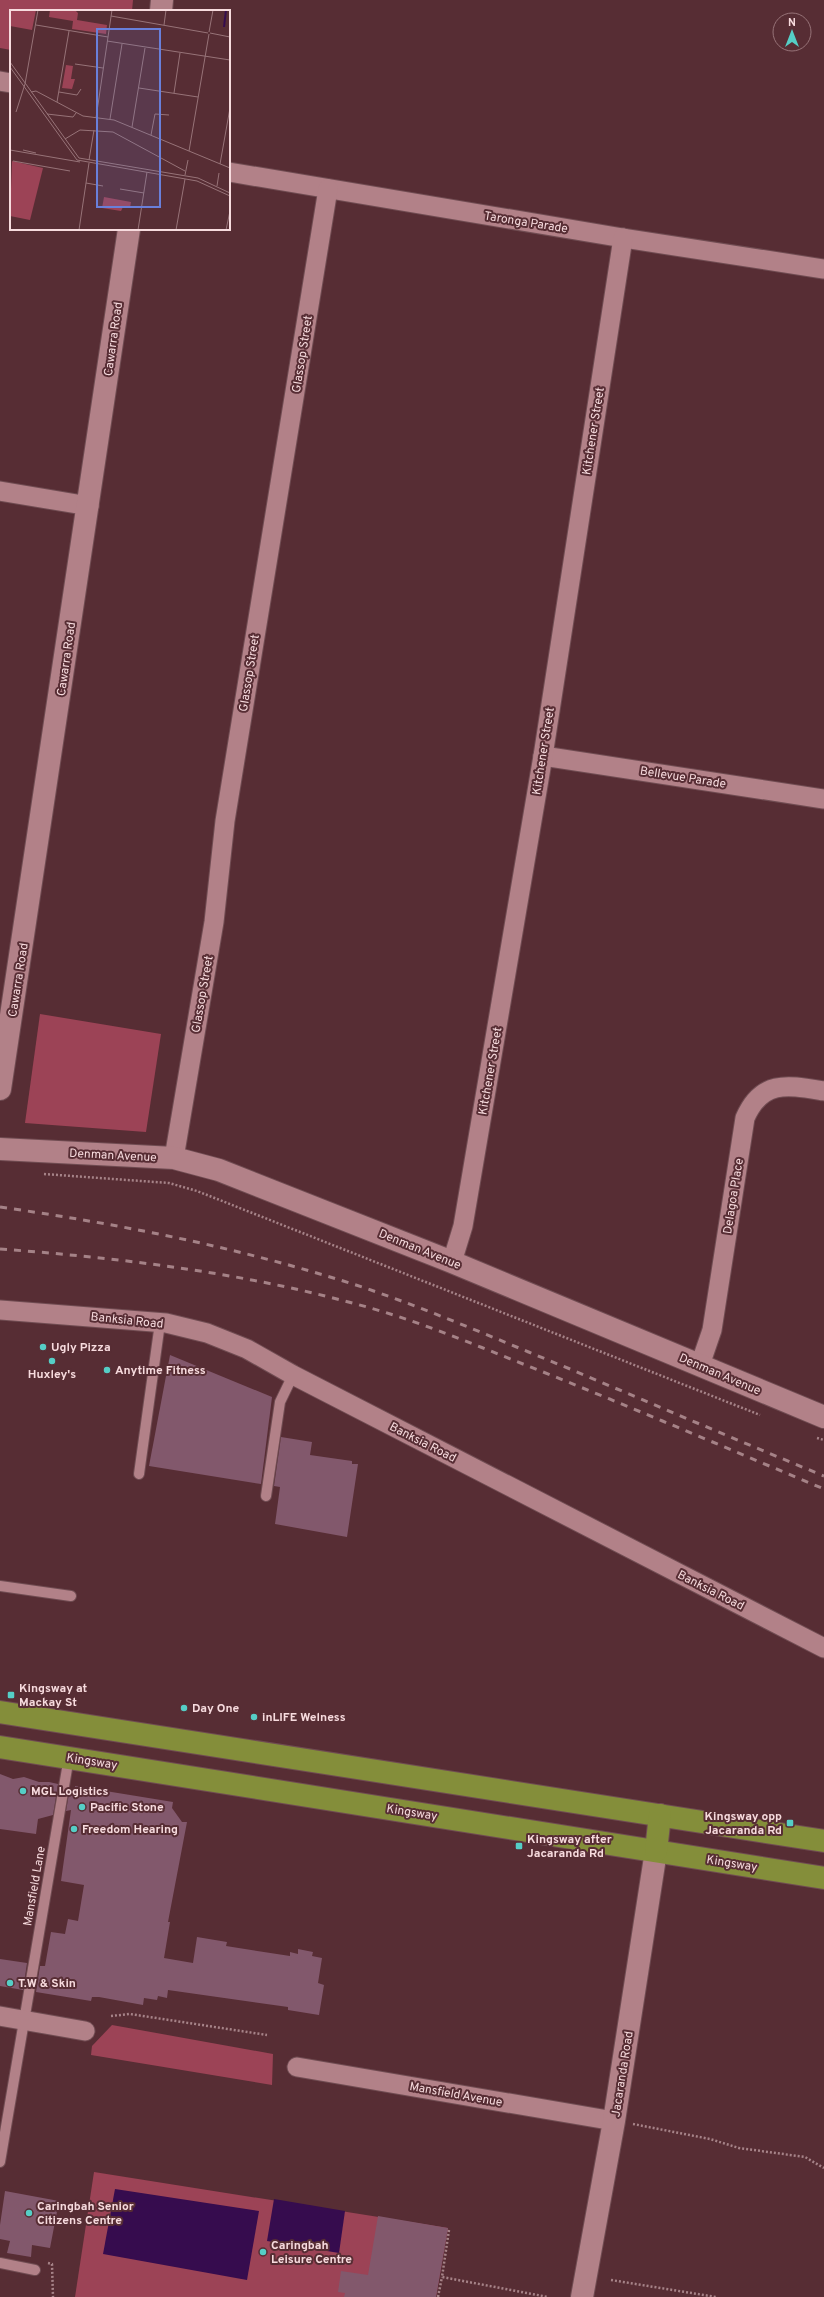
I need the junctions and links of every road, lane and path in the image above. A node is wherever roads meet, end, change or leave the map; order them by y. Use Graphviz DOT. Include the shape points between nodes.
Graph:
graph roads {
  1 [pos="162,0"];
  2 [pos="161,10"];
  3 [pos="0,81"];
  4 [pos="10,83"];
  5 [pos="230,172"];
  6 [pos="328,189"];
  7 [pos="129,230"];
  8 [pos="623,238"];
  9 [pos="824,269"];
  10 [pos="0,492"];
  11 [pos="88,506"];
  12 [pos="543,756"];
  13 [pos="824,799"];
  14 [pos="0,1089"];
  15 [pos="824,1091"];
  16 [pos="0,1149"];
  17 [pos="174,1158"];
  18 [pos="38,1173"];
  19 [pos="452,1262"];
  20 [pos="0,1310"];
  21 [pos="160,1323"];
  22 [pos="700,1365"];
  23 [pos="293,1375"];
  24 [pos="765,1417"];
  25 [pos="824,1417"];
  26 [pos="809,1434"];
  27 [pos="824,1440"];
  28 [pos="139,1474"];
  29 [pos="266,1496"];
  30 [pos="0,1586"];
  31 [pos="72,1596"];
  32 [pos="824,1648"];
  33 [pos="0,1712"];
  34 [pos="0,1747"];
  35 [pos="69,1757"];
  36 [pos="660,1815"];
  37 [pos="824,1841"];
  38 [pos="656,1851"];
  39 [pos="824,1878"];
  40 [pos="0,2016"];
  41 [pos="111,2016"];
  42 [pos="24,2020"];
  43 [pos="85,2031"];
  44 [pos="267,2035"];
  45 [pos="297,2067"];
  46 [pos="614,2121"];
  47 [pos="0,2162"];
  48 [pos="824,2168"];
  49 [pos="449,2230"];
  50 [pos="0,2264"];
  51 [pos="52,2264"];
  52 [pos="35,2270"];
  53 [pos="442,2277"];
  54 [pos="611,2280"];
  55 [pos="53,2297"];
  56 [pos="438,2297"];
  57 [pos="548,2297"];
  58 [pos="582,2297"];
  59 [pos="716,2297"];
  1 -- 2 [label="street"];
  3 -- 4 [label="street"];
  5 -- 6 [label="street, Taronga Parade"];
  6 -- 8 [label="street, Taronga Parade"];
  6 -- 17 [label="street, Glassop Street" via="225,821 214,922"];
  7 -- 11 [label="street, Cawarra Road"];
  8 -- 9 [label="street, Taronga Parade"];
  8 -- 12 [label="street, Kitchener Street"];
  10 -- 11 [label="street"];
  11 -- 14 [label="street, Cawarra Road"];
  12 -- 13 [label="street, Bellevue Parade"];
  12 -- 19 [label="street, Kitchener Street" via="465,1218"];
  15 -- 22 [label="street, Delagoa Place" via="781,1086 762,1094 745,1118 712,1330"];
  16 -- 17 [label="street, Denman Avenue"];
  17 -- 19 [label="street, Denman Avenue" via="219,1170"];
  18 -- 24 [label="path" via="169,1183 197,1191"];
  19 -- 22 [label="street, Denman Avenue"];
  20 -- 21 [label="street, Banksia Road"];
  21 -- 23 [label="street, Banksia Road" via="207,1332 247,1349"];
  21 -- 28 [label="lane"];
  22 -- 25 [label="street, Denman Avenue"];
  23 -- 29 [label="lane" via="280,1402"];
  23 -- 32 [label="street, Banksia Road"];
  26 -- 27 [label="path"];
  30 -- 31 [label="lane"];
  33 -- 36 [label="main road"];
  34 -- 35 [label="main road, Kingsway"];
  35 -- 38 [label="main road, Kingsway"];
  35 -- 42 [label="lane, Mansfield Lane"];
  36 -- 37 [label="main road"];
  36 -- 38 [label="main road"];
  38 -- 39 [label="main road, Kingsway"];
  38 -- 46 [label="street, Jacaranda Road"];
  40 -- 42 [label="street"];
  41 -- 44 [label="path" via="130,2014"];
  42 -- 43 [label="street"];
  42 -- 47 [label="lane, Mansfield Lane"];
  45 -- 46 [label="street, Mansfield Avenue"];
  46 -- 48 [label="path" via="710,2139 739,2148 805,2157"];
  46 -- 58 [label="street, Jacaranda Road"];
  49 -- 53 [label="path"];
  50 -- 52 [label="lane"];
  51 -- 55 [label="path"];
  53 -- 56 [label="path"];
  53 -- 57 [label="path"];
  54 -- 59 [label="path"];
}
